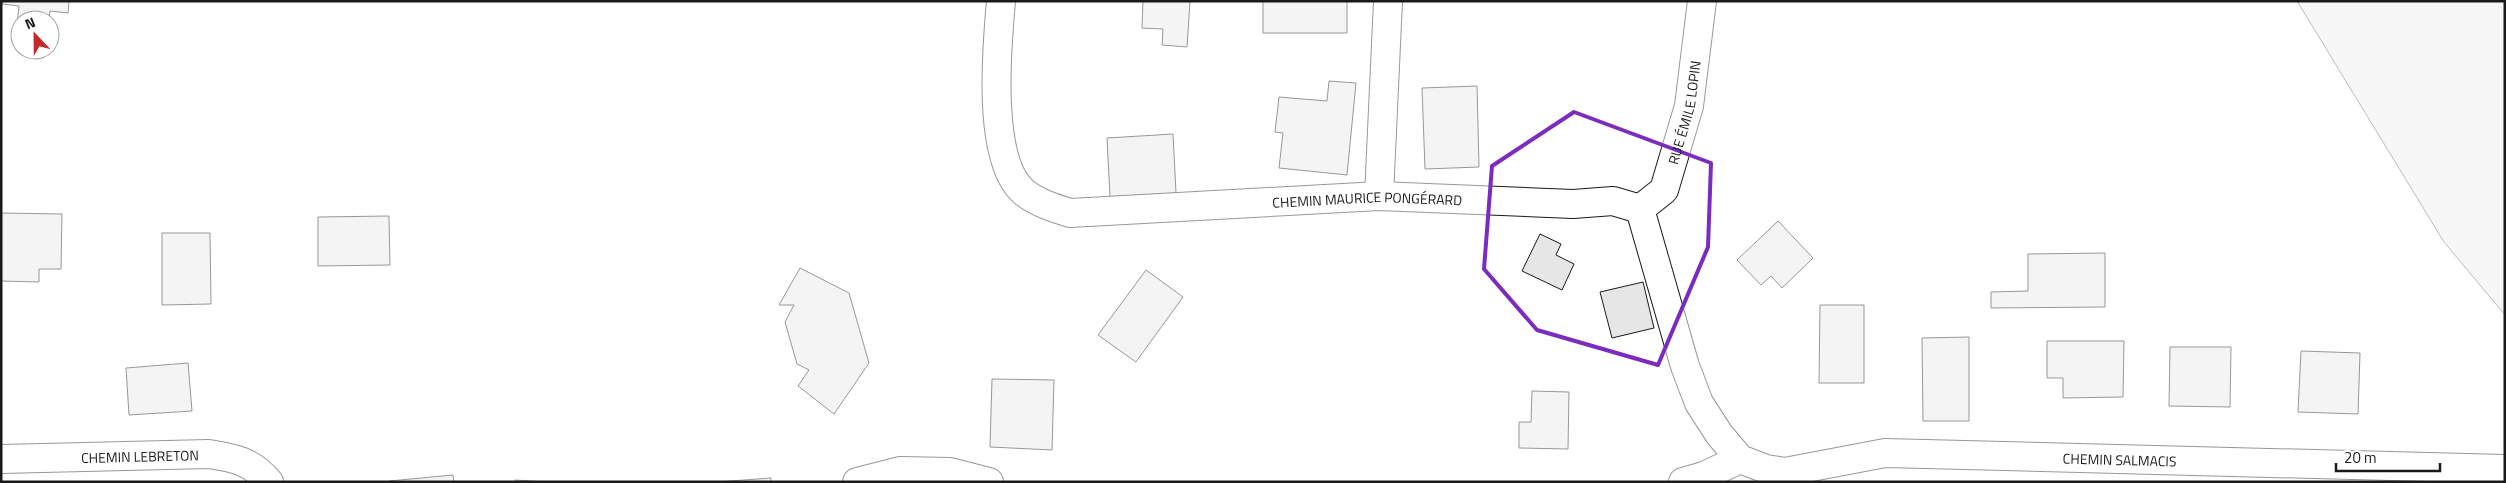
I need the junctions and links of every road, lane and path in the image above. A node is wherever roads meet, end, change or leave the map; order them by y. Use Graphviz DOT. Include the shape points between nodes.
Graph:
graph roads {
  1 [pos="1002,1"];
  2 [pos="1388,1"];
  3 [pos="1702,1"];
  4 [pos="1379,196"];
  5 [pos="1640,209"];
  6 [pos="1,459"];
  7 [pos="1740,459"];
  8 [pos="2505,469"];
  9 [pos="269,482"];
  10 [pos="857,482"];
  11 [pos="989,482"];
  12 [pos="1683,482"];
  1 -- 4 [label="street, CHEMIN MAURICE PONGÉRARD" via="996,56 1001,149 1010,172 1024,192 1046,205 1070,213"];
  2 -- 4 [label="street"];
  3 -- 5 [label="street, RUE ÉMILE LOPIN" via="1686,115 1664,190"];
  4 -- 5 [label="street, CHEMIN MAURICE PONGÉRARD" via="1573,204 1613,201"];
  5 -- 7 [label="street" via="1685,366 1699,403"];
  6 -- 9 [label="street, CHEMIN LEBRETON" via="208,454 235,458 258,470"];
  7 -- 8 [label="street, CHEMIN SALMACIS" via="1785,472 1886,453"];
  7 -- 12 [label="street"];
  10 -- 11 [label="street" via="900,471 950,472"];
}
